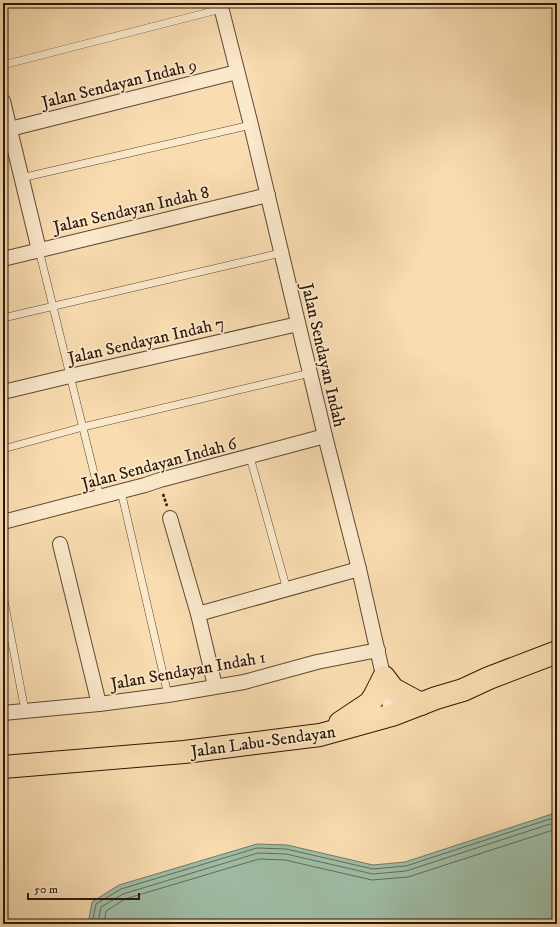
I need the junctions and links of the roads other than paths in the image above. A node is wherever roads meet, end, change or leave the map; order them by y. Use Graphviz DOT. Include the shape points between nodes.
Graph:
graph roads {
  1 [pos="220,6"];
  2 [pos="3,65"];
  3 [pos="237,72"];
  4 [pos="3,101"];
  5 [pos="251,125"];
  6 [pos="10,129"];
  7 [pos="21,178"];
  8 [pos="268,195"];
  9 [pos="39,250"];
  10 [pos="281,253"];
  11 [pos="3,259"];
  12 [pos="53,305"];
  13 [pos="3,318"];
  14 [pos="298,324"];
  15 [pos="310,373"];
  16 [pos="70,376"];
  17 [pos="3,392"];
  18 [pos="83,427"];
  19 [pos="325,436"];
  20 [pos="3,449"];
  21 [pos="250,457"];
  22 [pos="121,491"];
  23 [pos="100,497"];
  24 [pos="170,518"];
  25 [pos="3,522"];
  26 [pos="60,544"];
  27 [pos="359,570"];
  28 [pos="287,590"];
  29 [pos="3,595"];
  30 [pos="198,614"];
  31 [pos="378,650"];
  32 [pos="557,652"];
  33 [pos="384,676"];
  34 [pos="215,686"];
  35 [pos="168,695"];
  36 [pos="99,704"];
  37 [pos="421,704"];
  38 [pos="25,711"];
  39 [pos="3,713"];
  40 [pos="392,715"];
  41 [pos="320,735"];
  42 [pos="3,767"];
  1 -- 2 [label="lane"];
  1 -- 3 [label="street, Jalan Sendayan Indah"];
  3 -- 5 [label="street, Jalan Sendayan Indah"];
  3 -- 6 [label="street, Jalan Sendayan Indah 9"];
  4 -- 6 [label="street"];
  5 -- 7 [label="lane"];
  5 -- 8 [label="street, Jalan Sendayan Indah"];
  6 -- 7 [label="street"];
  7 -- 9 [label="street"];
  8 -- 9 [label="street, Jalan Sendayan Indah 8"];
  8 -- 10 [label="street, Jalan Sendayan Indah"];
  9 -- 11 [label="street, Jalan Sendayan Indah 8"];
  9 -- 12 [label="lane"];
  10 -- 12 [label="lane"];
  10 -- 14 [label="street, Jalan Sendayan Indah"];
  12 -- 13 [label="lane"];
  12 -- 16 [label="lane"];
  14 -- 15 [label="street, Jalan Sendayan Indah"];
  14 -- 16 [label="street, Jalan Sendayan Indah 7"];
  15 -- 18 [label="lane"];
  15 -- 19 [label="street, Jalan Sendayan Indah"];
  16 -- 17 [label="street, Jalan Sendayan Indah 7"];
  16 -- 18 [label="lane"];
  18 -- 20 [label="lane"];
  18 -- 23 [label="lane"];
  19 -- 21 [label="street, Jalan Sendayan Indah 6"];
  19 -- 27 [label="street, Jalan Sendayan Indah"];
  21 -- 22 [label="street, Jalan Sendayan Indah 6"];
  21 -- 28 [label="lane"];
  22 -- 23 [label="street, Jalan Sendayan Indah 6"];
  22 -- 35 [label="lane"];
  23 -- 25 [label="street, Jalan Sendayan Indah 6"];
  24 -- 30 [label="street"];
  26 -- 36 [label="street"];
  27 -- 28 [label="street"];
  27 -- 31 [label="street, Jalan Sendayan Indah"];
  28 -- 30 [label="street"];
  29 -- 38 [label="lane"];
  30 -- 34 [label="street"];
  31 -- 33 [label="street, Jalan Sendayan Indah"];
  31 -- 34 [label="street, Jalan Sendayan Indah 1" via="317,662 244,682"];
  32 -- 37 [label="main road, Jalan Labu-Sendayan"];
  33 -- 37 [label="main road" via="394,689"];
  33 -- 40 [label="street, Jalan Sendayan Indah"];
  33 -- 41 [label="main road" via="376,696 370,703"];
  34 -- 35 [label="street, Jalan Sendayan Indah 1"];
  35 -- 36 [label="street, Jalan Sendayan Indah 1"];
  36 -- 38 [label="street, Jalan Sendayan Indah 1"];
  37 -- 40 [label="main road, Jalan Labu-Sendayan"];
  38 -- 39 [label="street, Jalan Sendayan Indah 1"];
  40 -- 41 [label="main road, Jalan Labu-Sendayan"];
  41 -- 42 [label="main road, Jalan Labu-Sendayan" via="184,752"];
}
